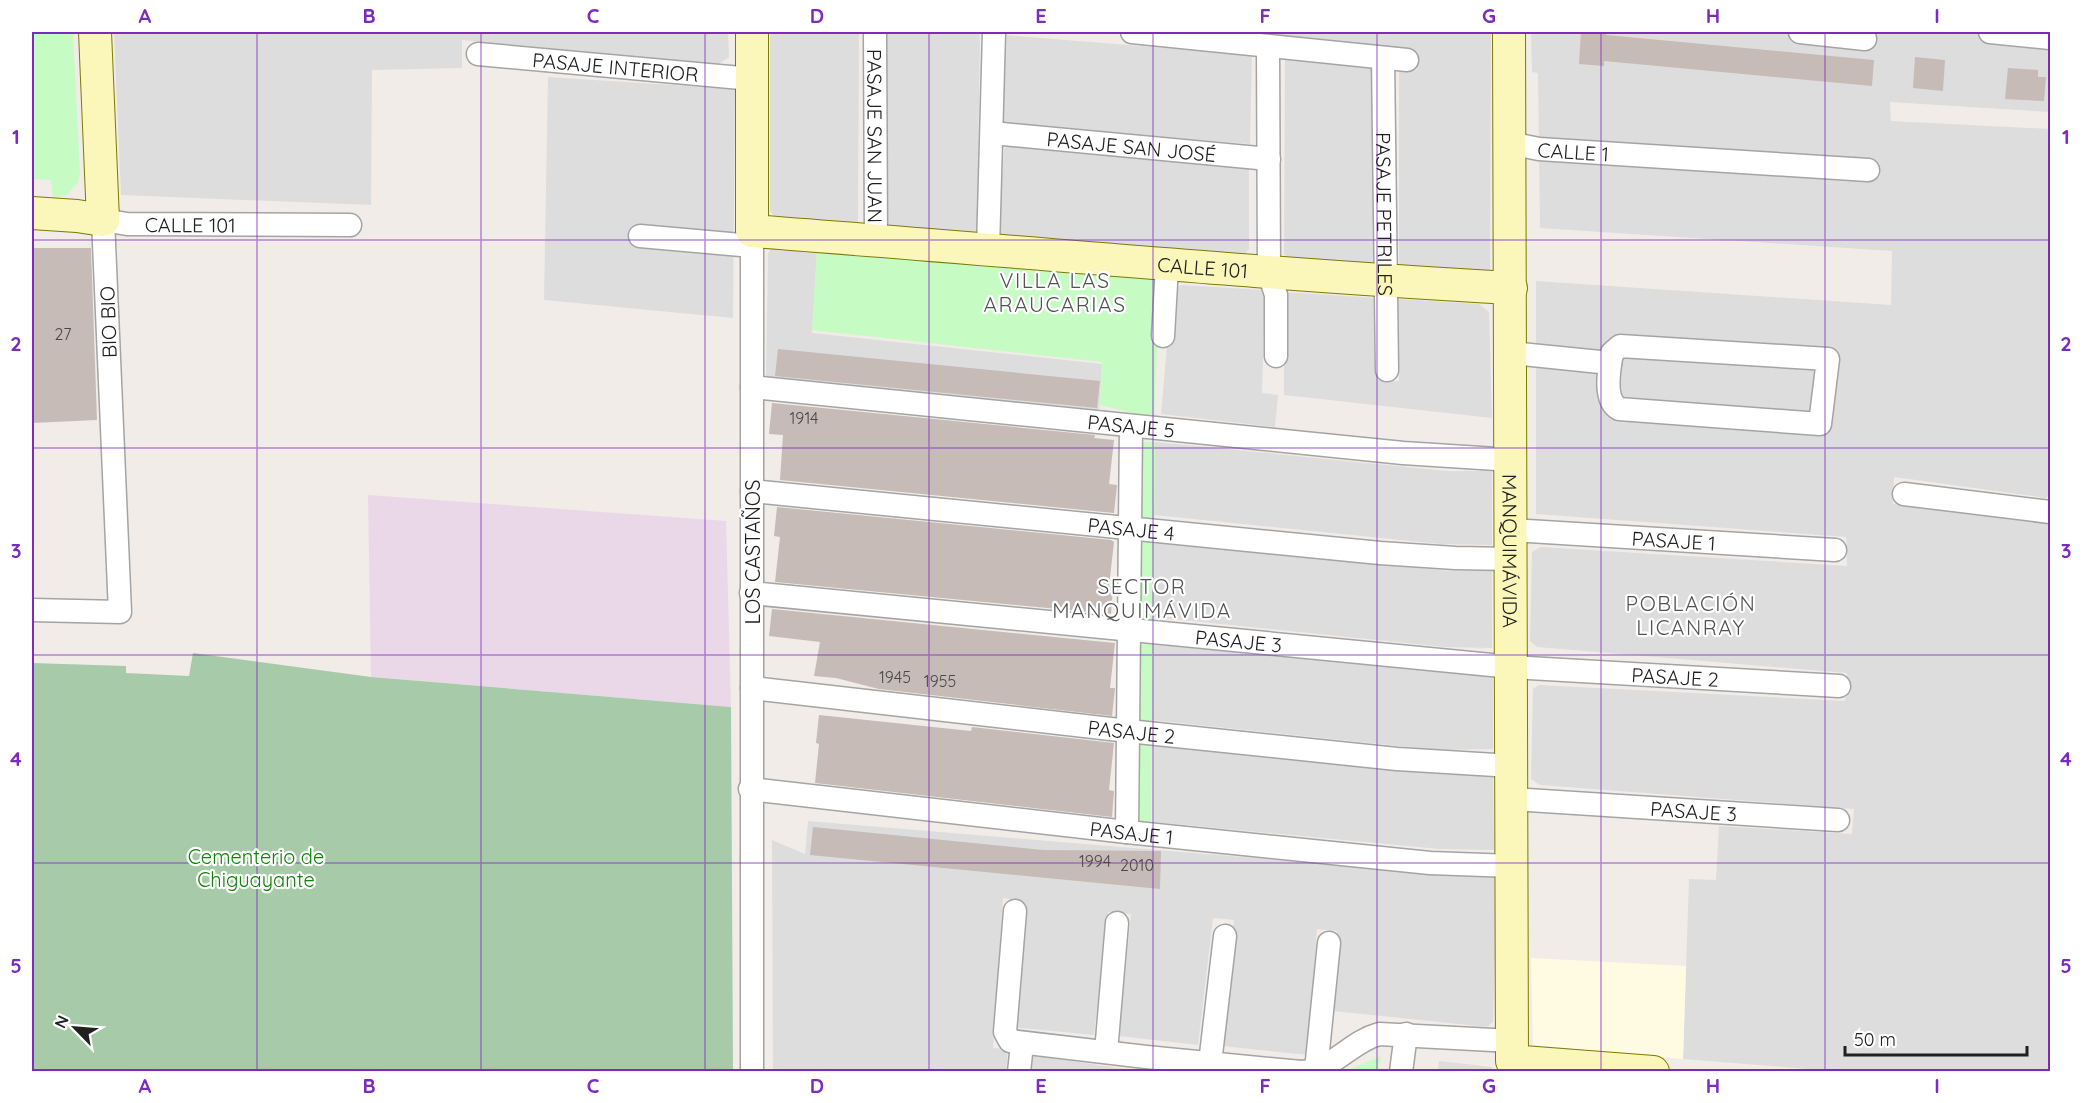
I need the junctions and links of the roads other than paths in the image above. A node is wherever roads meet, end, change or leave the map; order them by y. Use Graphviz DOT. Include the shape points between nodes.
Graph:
graph roads {
  1 [pos="95,32"];
  2 [pos="752,32"];
  3 [pos="875,32"];
  4 [pos="994,32"];
  5 [pos="1132,32"];
  6 [pos="1509,32"];
  7 [pos="1800,32"];
  8 [pos="1990,32"];
  9 [pos="1827,33"];
  10 [pos="2050,38"];
  11 [pos="1865,39"];
  12 [pos="1268,46"];
  13 [pos="478,54"];
  14 [pos="1383,58"];
  15 [pos="1407,60"];
  16 [pos="752,80"];
  17 [pos="992,133"];
  18 [pos="1510,143"];
  19 [pos="1269,159"];
  20 [pos="1868,170"];
  21 [pos="32,213"];
  22 [pos="103,220"];
  23 [pos="350,225"];
  24 [pos="640,236"];
  25 [pos="752,239"];
  26 [pos="876,241"];
  27 [pos="988,249"];
  28 [pos="1167,266"];
  29 [pos="1269,273"];
  30 [pos="1386,281"];
  31 [pos="1511,288"];
  32 [pos="1163,336"];
  33 [pos="1512,353"];
  34 [pos="1276,356"];
  35 [pos="1610,363"];
  36 [pos="1387,370"];
  37 [pos="752,387"];
  38 [pos="1131,426"];
  39 [pos="1512,460"];
  40 [pos="752,491"];
  41 [pos="1904,494"];
  42 [pos="2050,512"];
  43 [pos="1131,528"];
  44 [pos="1512,544"];
  45 [pos="1835,550"];
  46 [pos="751,593"];
  47 [pos="32,610"];
  48 [pos="1130,630"];
  49 [pos="1512,667"];
  50 [pos="1839,686"];
  51 [pos="752,688"];
  52 [pos="1128,731"];
  53 [pos="1512,766"];
  54 [pos="750,789"];
  55 [pos="1512,799"];
  56 [pos="1838,820"];
  57 [pos="1127,832"];
  58 [pos="1512,866"];
  59 [pos="1015,911"];
  60 [pos="1117,923"];
  61 [pos="1225,936"];
  62 [pos="1329,943"];
  63 [pos="1406,1034"];
  64 [pos="1015,1041"];
  65 [pos="1106,1052"];
  66 [pos="1512,1058"];
  67 [pos="1210,1063"];
  68 [pos="1145,1064"];
  69 [pos="752,1071"];
  70 [pos="1019,1071"];
  71 [pos="1306,1071"];
  72 [pos="1401,1071"];
  73 [pos="1653,1071"];
  1 -- 22 [label="street, BIO BIO"];
  2 -- 16 [label="street, LOS CASTAÑOS"];
  3 -- 26 [label="street, PASAJE SAN JUAN"];
  4 -- 17 [label="street"];
  5 -- 12 [label="street"];
  6 -- 18 [label="street, MANQUIMÁVIDA"];
  7 -- 9 [label="street"];
  8 -- 10 [label="street"];
  9 -- 11 [label="street"];
  12 -- 14 [label="street"];
  12 -- 19 [label="street"];
  13 -- 16 [label="street, PASAJE INTERIOR"];
  14 -- 15 [label="street"];
  14 -- 30 [label="street, PASAJE PETRILES"];
  16 -- 25 [label="street, LOS CASTAÑOS"];
  17 -- 19 [label="street, PASAJE SAN JOSÉ"];
  17 -- 27 [label="street"];
  18 -- 20 [label="street, CALLE 1" via="1539,149"];
  18 -- 31 [label="street, MANQUIMÁVIDA"];
  19 -- 29 [label="street"];
  21 -- 22 [label="street, CALLE 101"];
  22 -- 23 [label="street, CALLE 101" via="127,224"];
  22 -- 47 [label="street, BIO BIO" via="120,612"];
  24 -- 25 [label="street"];
  25 -- 26 [label="street, CALLE 101"];
  25 -- 37 [label="street, LOS CASTAÑOS"];
  26 -- 27 [label="street, CALLE 101"];
  27 -- 28 [label="street, CALLE 101"];
  28 -- 29 [label="street, CALLE 101"];
  28 -- 32 [label="street"];
  29 -- 30 [label="street, CALLE 101"];
  29 -- 34 [label="street" via="1276,295"];
  30 -- 31 [label="street, CALLE 101"];
  30 -- 36 [label="street, PASAJE PETRILES"];
  31 -- 33 [label="street, MANQUIMÁVIDA"];
  33 -- 35 [label="street"];
  33 -- 39 [label="street, MANQUIMÁVIDA"];
  35 -- 35 [label="street" via="1609,396 1619,409 1820,424 1828,358 1625,346 1615,349"];
  37 -- 38 [label="street, PASAJE 5"];
  37 -- 40 [label="street, LOS CASTAÑOS"];
  38 -- 39 [label="street, PASAJE 5" via="1433,456"];
  38 -- 43 [label="street"];
  39 -- 44 [label="street, MANQUIMÁVIDA"];
  40 -- 43 [label="street, PASAJE 4"];
  40 -- 46 [label="street, LOS CASTAÑOS"];
  41 -- 42 [label="street"];
  43 -- 44 [label="street, PASAJE 4" via="1455,558"];
  43 -- 48 [label="street"];
  44 -- 45 [label="street, PASAJE 1"];
  44 -- 49 [label="street, MANQUIMÁVIDA"];
  46 -- 48 [label="street, PASAJE 3"];
  46 -- 51 [label="street, LOS CASTAÑOS"];
  48 -- 49 [label="street, PASAJE 3"];
  48 -- 52 [label="street"];
  49 -- 50 [label="street, PASAJE 2"];
  49 -- 53 [label="street, MANQUIMÁVIDA"];
  51 -- 52 [label="street, PASAJE 2"];
  51 -- 54 [label="street, LOS CASTAÑOS"];
  52 -- 53 [label="street, PASAJE 2" via="1397,759"];
  52 -- 57 [label="street"];
  53 -- 55 [label="street, MANQUIMÁVIDA"];
  54 -- 57 [label="street, PASAJE 1"];
  54 -- 69 [label="street, LOS CASTAÑOS"];
  55 -- 56 [label="street, PASAJE 3"];
  55 -- 58 [label="street, MANQUIMÁVIDA"];
  57 -- 58 [label="street, PASAJE 1" via="1430,863"];
  58 -- 66 [label="street, MANQUIMÁVIDA"];
  59 -- 64 [label="street" via="1005,1032"];
  60 -- 65 [label="street"];
  61 -- 67 [label="street"];
  62 -- 71 [label="street"];
  63 -- 66 [label="street"];
  63 -- 71 [label="street" via="1371,1036 1329,1064"];
  63 -- 72 [label="street"];
  64 -- 65 [label="street"];
  64 -- 70 [label="street"];
  65 -- 68 [label="street"];
  66 -- 73 [label="street"];
  67 -- 68 [label="street"];
  67 -- 71 [label="street"];
}
